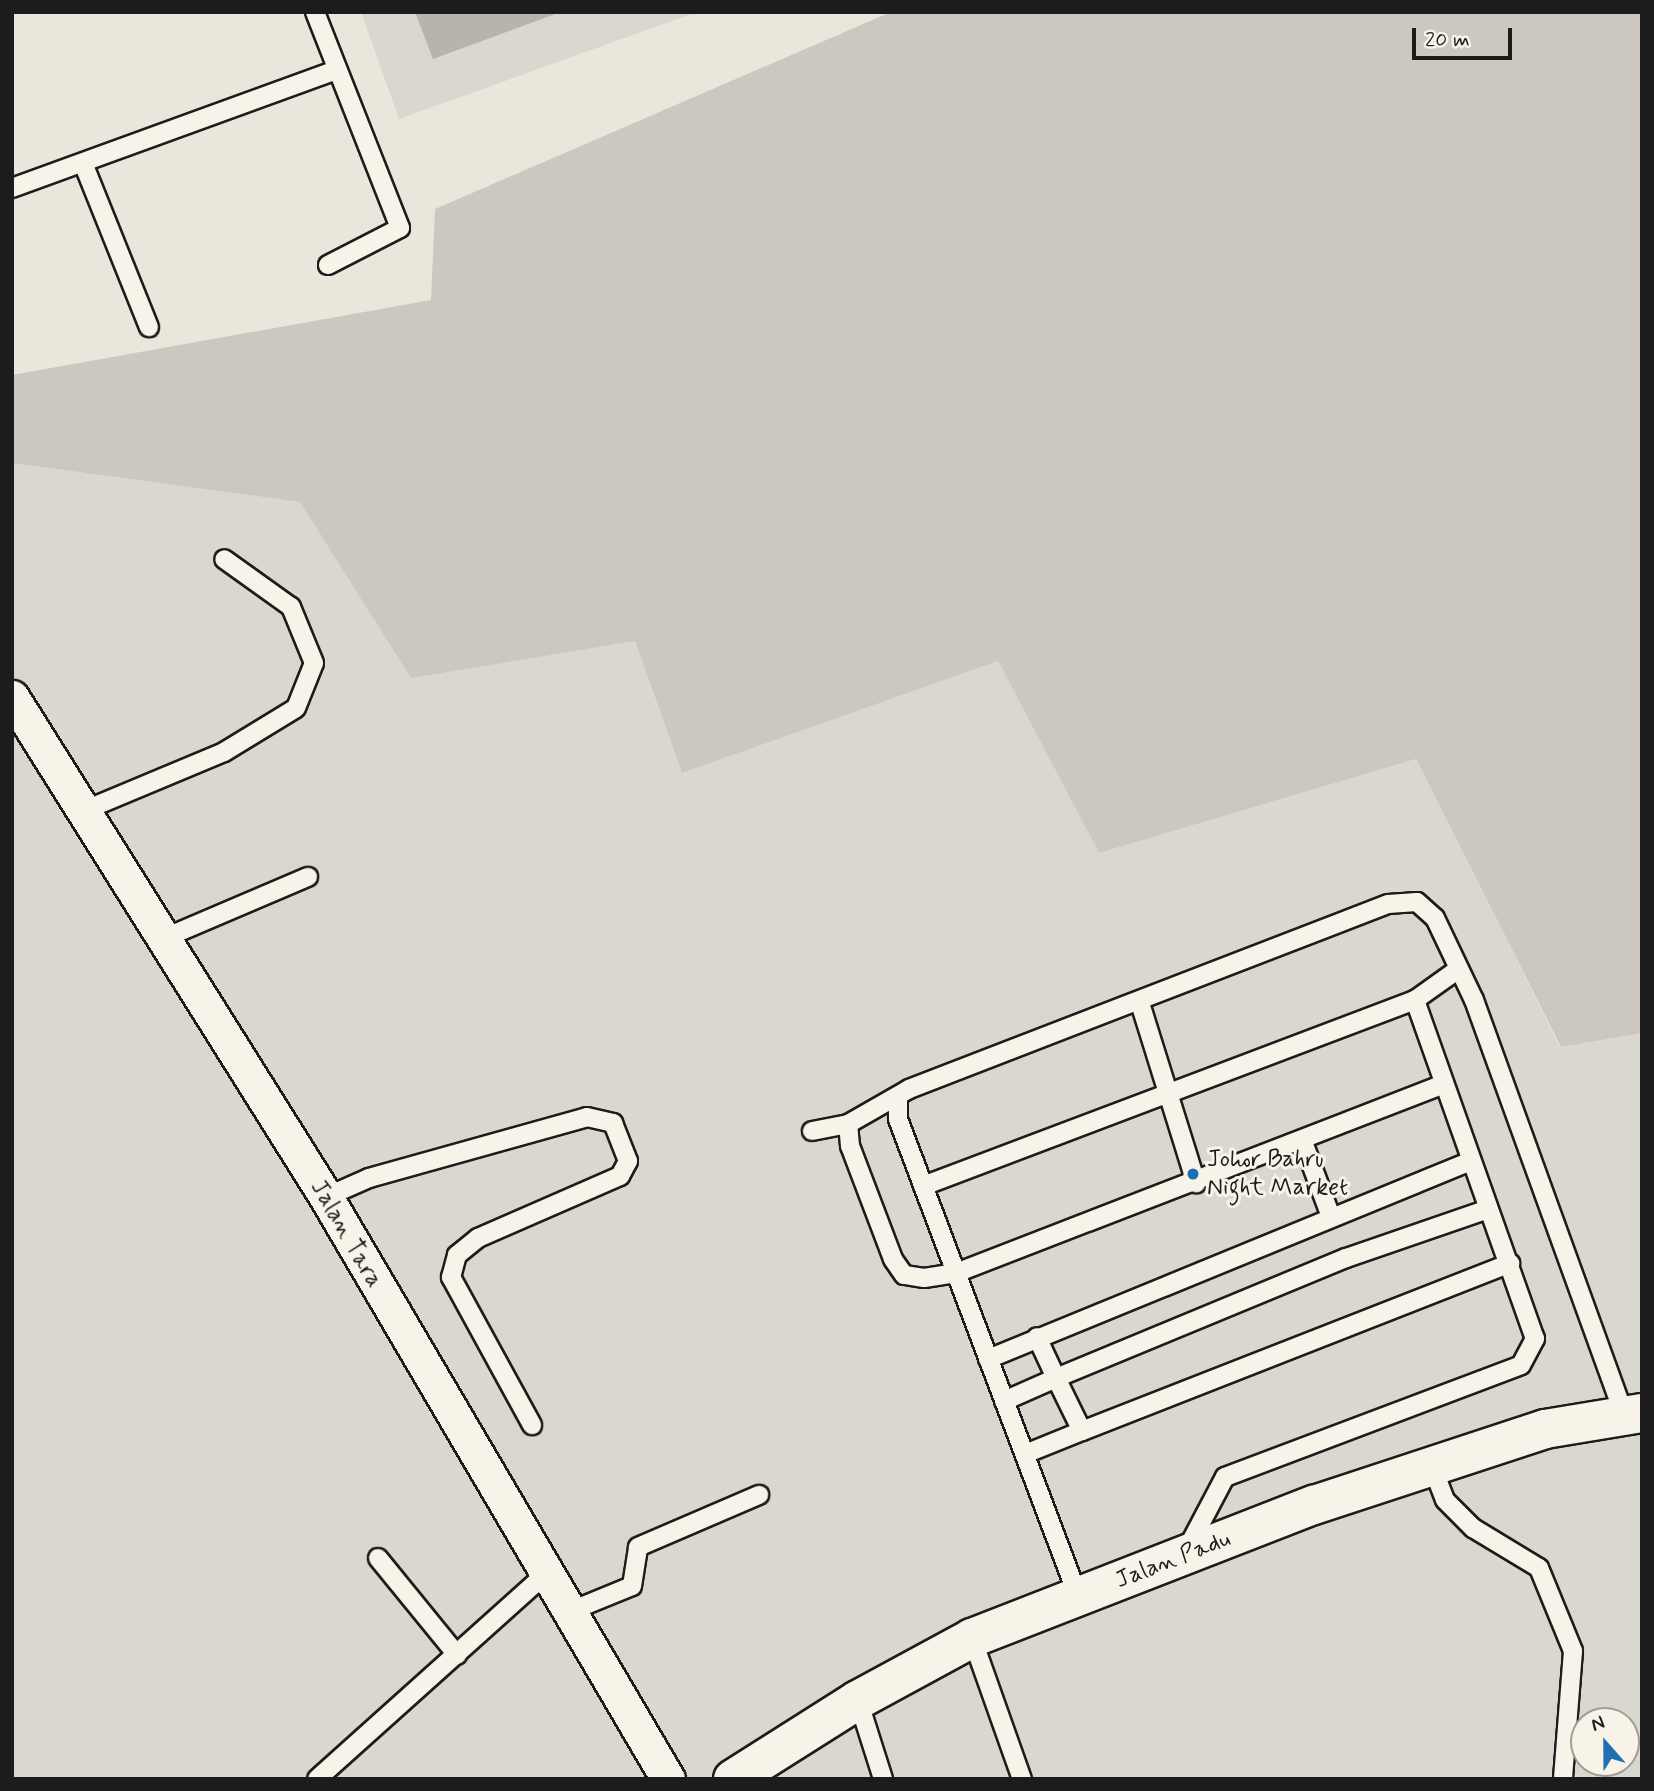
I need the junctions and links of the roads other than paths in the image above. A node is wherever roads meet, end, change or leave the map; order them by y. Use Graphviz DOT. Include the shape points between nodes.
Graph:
graph roads {
  1 [pos="315,12"];
  2 [pos="336,70"];
  3 [pos="83,163"];
  4 [pos="12,188"];
  5 [pos="328,265"];
  6 [pos="149,327"];
  7 [pos="224,559"];
  8 [pos="12,698"];
  9 [pos="83,811"];
  10 [pos="309,877"];
  11 [pos="160,940"];
  12 [pos="1457,970"];
  13 [pos="1415,1000"];
  14 [pos="1140,1003"];
  15 [pos="1444,1084"];
  16 [pos="1166,1094"];
  17 [pos="898,1100"];
  18 [pos="848,1124"];
  19 [pos="812,1131"];
  20 [pos="1303,1142"];
  21 [pos="1471,1161"];
  22 [pos="1196,1183"];
  23 [pos="923,1186"];
  24 [pos="326,1197"];
  25 [pos="1488,1209"];
  26 [pos="1331,1217"];
  27 [pos="1510,1263"];
  28 [pos="956,1273"];
  29 [pos="1037,1337"];
  30 [pos="988,1359"];
  31 [pos="1056,1378"];
  32 [pos="1004,1401"];
  33 [pos="1632,1412"];
  34 [pos="532,1425"];
  35 [pos="1082,1430"];
  36 [pos="1025,1454"];
  37 [pos="1432,1466"];
  38 [pos="759,1495"];
  39 [pos="1184,1556"];
  40 [pos="378,1558"];
  41 [pos="543,1576"];
  42 [pos="1078,1596"];
  43 [pos="566,1612"];
  44 [pos="972,1638"];
  45 [pos="457,1655"];
  46 [pos="858,1699"];
  47 [pos="317,1779"];
  48 [pos="668,1779"];
  49 [pos="733,1779"];
  50 [pos="883,1779"];
  51 [pos="1022,1779"];
  52 [pos="1563,1779"];
  1 -- 2 [label="lane"];
  2 -- 3 [label="lane"];
  2 -- 5 [label="lane" via="400,228"];
  3 -- 4 [label="lane"];
  3 -- 6 [label="lane"];
  7 -- 9 [label="lane" via="290,607 314,663 296,708 224,752"];
  8 -- 9 [label="street, Jalan Tara"];
  9 -- 11 [label="street, Jalan Tara"];
  10 -- 11 [label="lane"];
  11 -- 24 [label="street, Jalan Tara"];
  12 -- 13 [label="lane"];
  12 -- 14 [label="lane" via="1435,918 1417,902 1388,904"];
  12 -- 33 [label="lane"];
  13 -- 15 [label="lane"];
  13 -- 16 [label="lane"];
  14 -- 16 [label="lane"];
  14 -- 17 [label="lane" via="909,1089"];
  15 -- 20 [label="lane"];
  15 -- 21 [label="lane"];
  16 -- 22 [label="lane"];
  16 -- 23 [label="lane"];
  17 -- 18 [label="lane"];
  17 -- 23 [label="lane" via="898,1119"];
  18 -- 19 [label="lane"];
  18 -- 28 [label="lane" via="850,1146 893,1259 904,1275"];
  20 -- 22 [label="lane"];
  20 -- 26 [label="lane"];
  21 -- 25 [label="lane"];
  21 -- 26 [label="lane"];
  22 -- 28 [label="lane"];
  23 -- 28 [label="lane"];
  24 -- 34 [label="lane" via="369,1178 587,1117 613,1123 628,1161 620,1176 478,1238 457,1255 451,1277"];
  24 -- 41 [label="street, Jalan Tara"];
  25 -- 27 [label="lane"];
  25 -- 31 [label="lane" via="1346,1258"];
  26 -- 29 [label="lane"];
  27 -- 35 [label="lane"];
  27 -- 39 [label="lane" via="1535,1339 1521,1365 1225,1477"];
  28 -- 30 [label="lane"];
  29 -- 30 [label="lane"];
  29 -- 31 [label="lane"];
  30 -- 32 [label="lane"];
  31 -- 32 [label="lane"];
  31 -- 35 [label="lane"];
  32 -- 36 [label="lane"];
  33 -- 37 [label="street, Jalan Padu"];
  35 -- 36 [label="lane"];
  36 -- 42 [label="lane"];
  37 -- 39 [label="street, Jalan Padu"];
  37 -- 52 [label="lane" via="1445,1500 1473,1528 1539,1568 1573,1651"];
  38 -- 43 [label="lane" via="638,1547 632,1586"];
  39 -- 42 [label="street, Jalan Padu"];
  40 -- 45 [label="lane"];
  41 -- 43 [label="street, Jalan Tara"];
  41 -- 45 [label="lane"];
  42 -- 44 [label="street, Jalan Padu"];
  43 -- 48 [label="street, Jalan Tara"];
  44 -- 46 [label="street, Jalan Padu"];
  44 -- 51 [label="lane"];
  45 -- 47 [label="lane"];
  46 -- 49 [label="street, Jalan Padu"];
  46 -- 50 [label="lane"];
}
